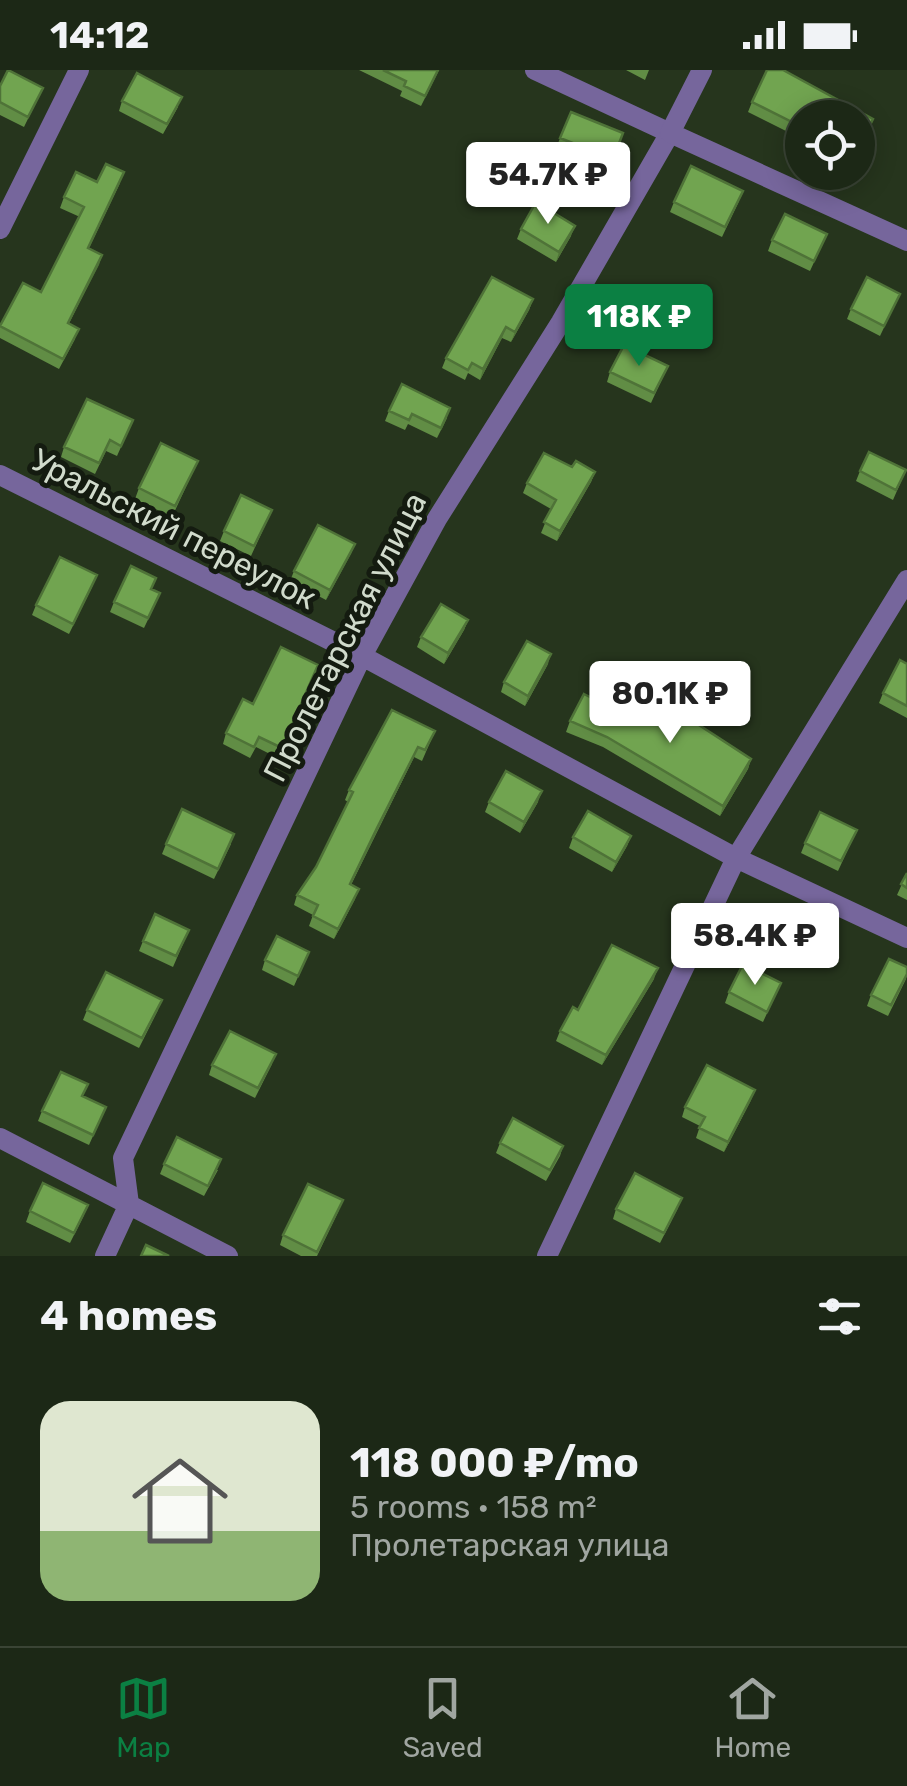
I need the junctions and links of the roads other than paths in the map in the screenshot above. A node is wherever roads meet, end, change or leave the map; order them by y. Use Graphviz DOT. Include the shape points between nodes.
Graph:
graph roads {
  1 [pos="79,70"];
  2 [pos="535,70"];
  3 [pos="702,70"];
  4 [pos="670,134"];
  5 [pos="0,229"];
  6 [pos="907,241"];
  7 [pos="0,476"];
  8 [pos="907,580"];
  9 [pos="362,656"];
  10 [pos="736,858"];
  11 [pos="907,938"];
  12 [pos="0,1138"];
  13 [pos="129,1204"];
  14 [pos="105,1256"];
  15 [pos="228,1256"];
  16 [pos="547,1256"];
  1 -- 5 [label="street"];
  2 -- 4 [label="street"];
  3 -- 4 [label="street, Пролетарская улица"];
  4 -- 6 [label="street"];
  4 -- 9 [label="street, Пролетарская улица" via="437,519"];
  7 -- 9 [label="street, Уральский переулок"];
  8 -- 10 [label="street"];
  9 -- 10 [label="street, Уральский переулок"];
  9 -- 13 [label="street, Пролетарская улица" via="123,1158"];
  10 -- 11 [label="street, Уральский переулок"];
  10 -- 16 [label="street"];
  12 -- 13 [label="street"];
  13 -- 14 [label="street, Пролетарская улица"];
  13 -- 15 [label="street"];
}
